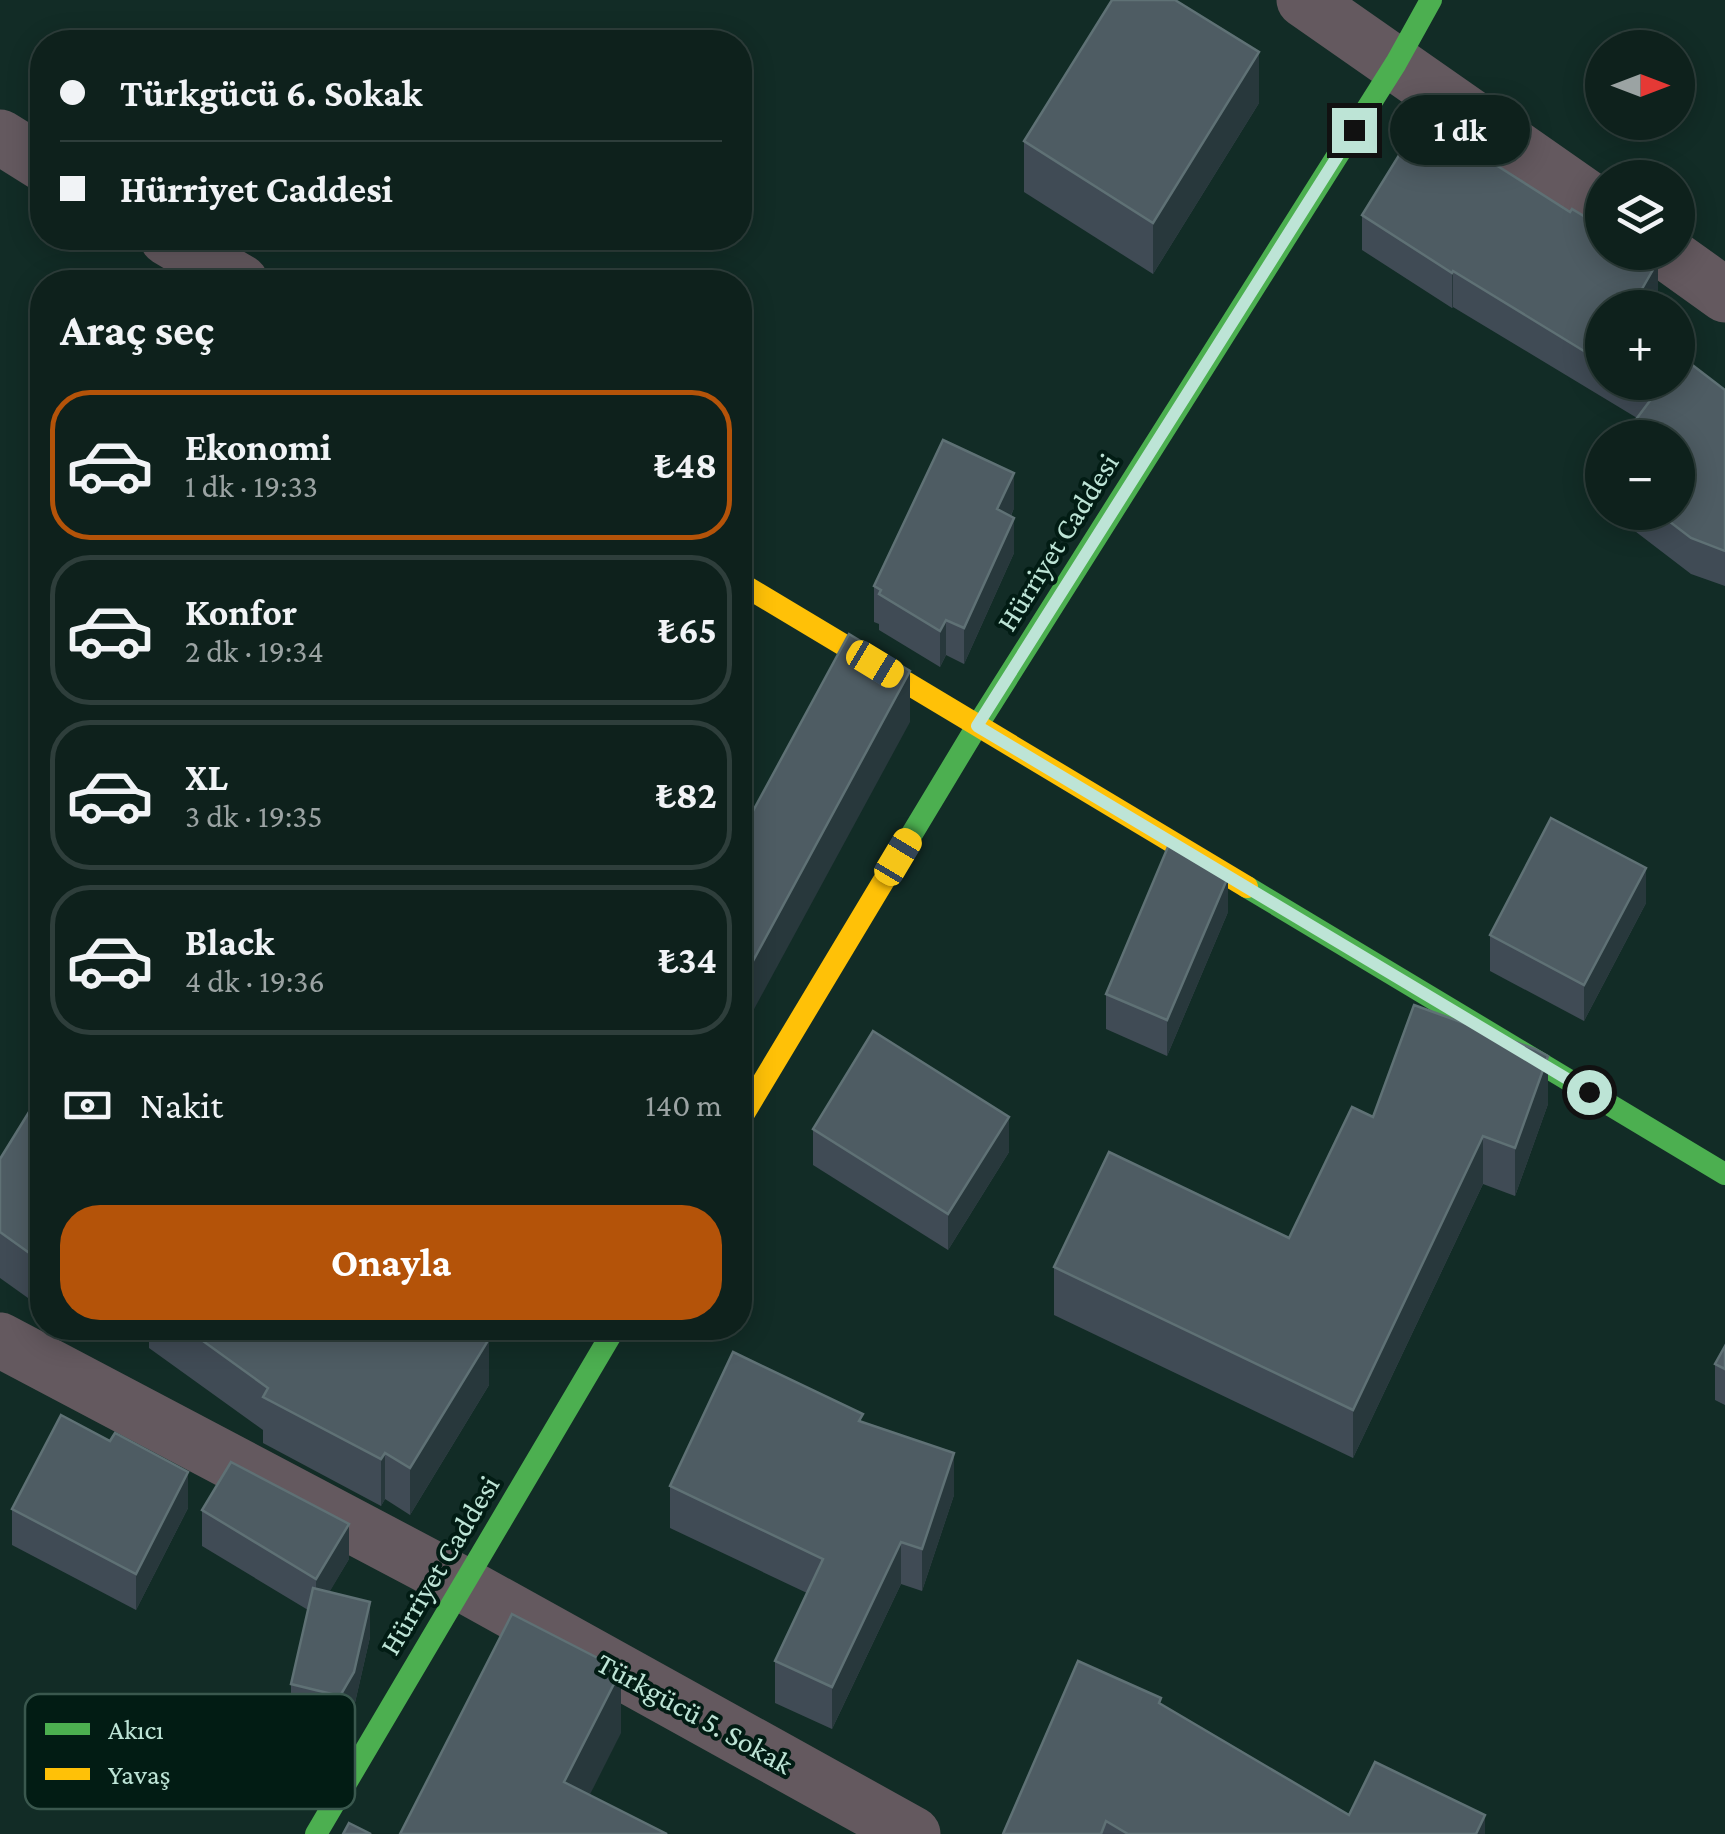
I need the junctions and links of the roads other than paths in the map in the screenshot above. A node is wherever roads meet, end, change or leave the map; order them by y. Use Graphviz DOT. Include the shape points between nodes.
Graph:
graph roads {
  1 [pos="1304,0"];
  2 [pos="1431,0"];
  3 [pos="1396,63"];
  4 [pos="0,137"];
  5 [pos="30,156"];
  6 [pos="1585,196"];
  7 [pos="186,250"];
  8 [pos="221,270"];
  9 [pos="1690,270"];
  10 [pos="1725,295"];
  11 [pos="752,590"];
  12 [pos="977,726"];
  13 [pos="752,1100"];
  14 [pos="1725,1174"];
  15 [pos="0,1340"];
  16 [pos="608,1340"];
  17 [pos="462,1584"];
  18 [pos="355,1767"];
  19 [pos="331,1809"];
  20 [pos="316,1834"];
  21 [pos="913,1834"];
  1 -- 3 [label="street"];
  2 -- 3 [label="street, Hürriyet Caddesi"];
  3 -- 6 [label="street"];
  3 -- 12 [label="street, Hürriyet Caddesi"];
  4 -- 5 [label="street"];
  7 -- 8 [label="street"];
  9 -- 10 [label="street"];
  11 -- 12 [label="street"];
  12 -- 13 [label="street, Hürriyet Caddesi"];
  12 -- 14 [label="street"];
  15 -- 17 [label="street, Türkgücü 5. Sokak"];
  16 -- 17 [label="street, Hürriyet Caddesi"];
  17 -- 18 [label="street, Hürriyet Caddesi"];
  17 -- 21 [label="street, Türkgücü 5. Sokak"];
  19 -- 20 [label="street, Hürriyet Caddesi"];
}
